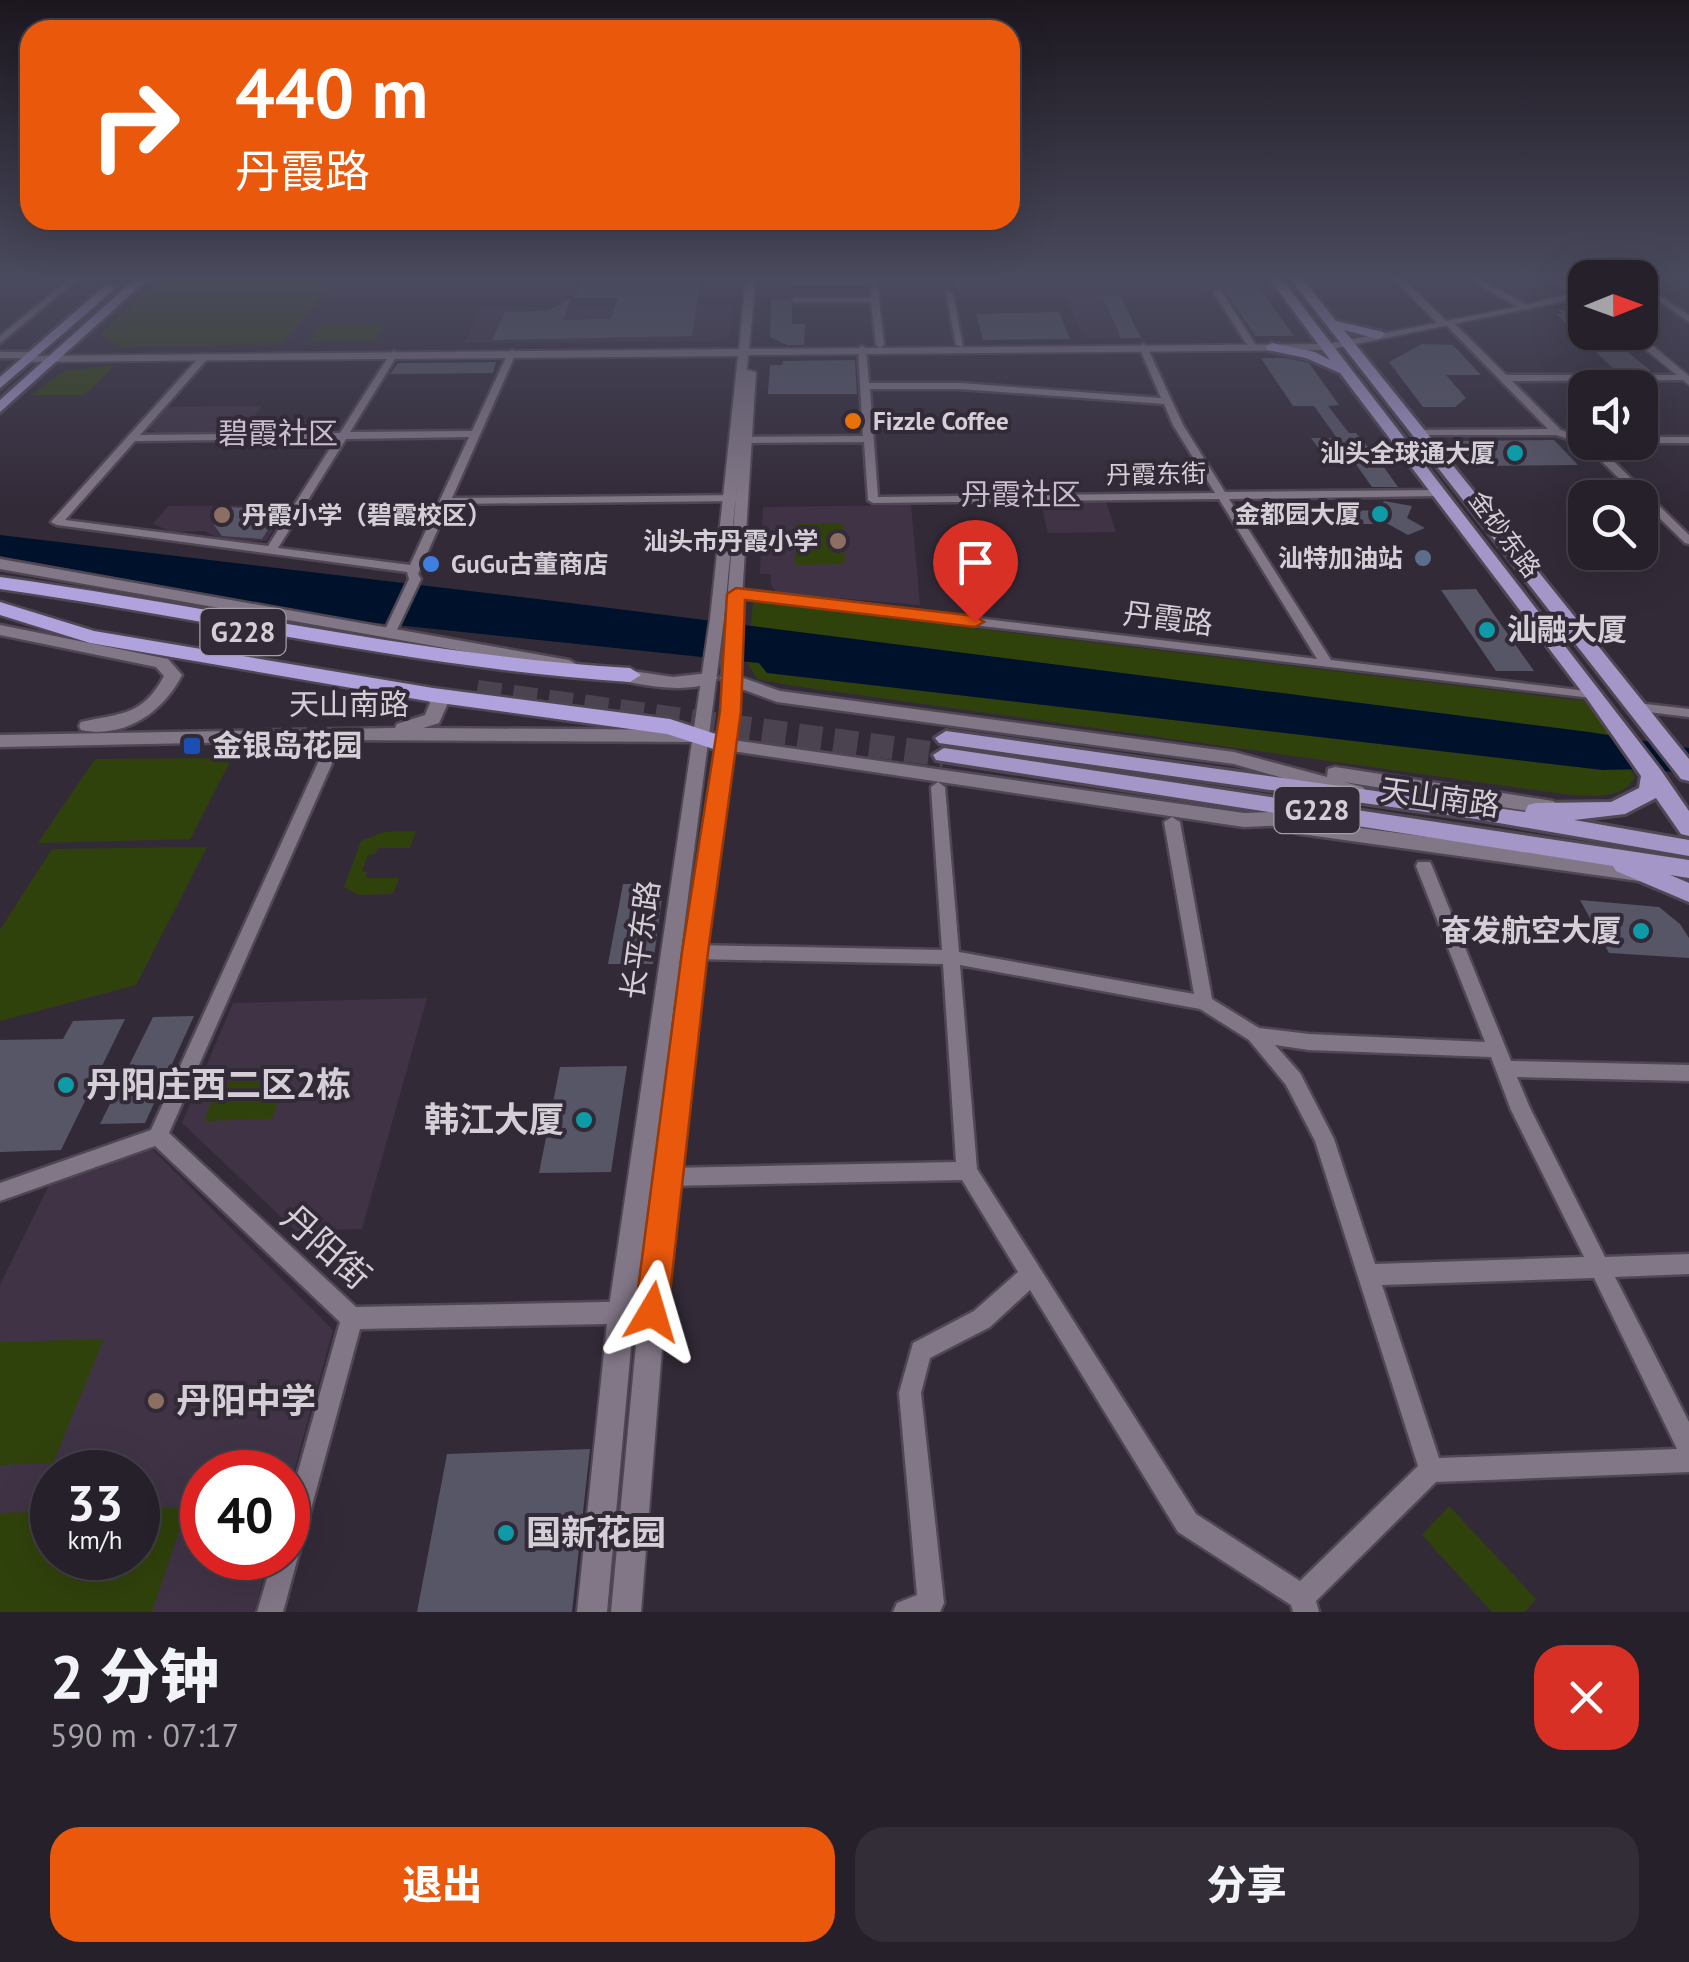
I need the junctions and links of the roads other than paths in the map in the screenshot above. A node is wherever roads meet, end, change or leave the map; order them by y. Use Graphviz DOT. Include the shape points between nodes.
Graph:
graph roads {
  1 [pos="36,352"];
  2 [pos="61,352"];
  3 [pos="468,352"];
  4 [pos="557,352"];
  5 [pos="747,352"];
  6 [pos="747,352"];
  7 [pos="862,352"];
  8 [pos="1145,352"];
  9 [pos="1301,352"];
  10 [pos="1331,352"];
  11 [pos="1355,352"];
  12 [pos="1367,352"];
  13 [pos="1477,352"];
  14 [pos="1654,352"];
  15 [pos="512,353"];
  16 [pos="394,354"];
  17 [pos="0,356"];
  18 [pos="205,356"];
  19 [pos="31,357"];
  20 [pos="56,357"];
  21 [pos="1361,360"];
  22 [pos="1350,377"];
  23 [pos="1504,378"];
  24 [pos="1686,379"];
  25 [pos="0,384"];
  26 [pos="864,386"];
  27 [pos="1167,401"];
  28 [pos="0,408"];
  29 [pos="1558,432"];
  30 [pos="475,434"];
  31 [pos="1419,434"];
  32 [pos="343,436"];
  33 [pos="1568,436"];
  34 [pos="132,438"];
  35 [pos="868,439"];
  36 [pos="746,440"];
  37 [pos="1658,440"];
  38 [pos="1689,440"];
  39 [pos="1605,460"];
  40 [pos="1439,493"];
  41 [pos="1221,495"];
  42 [pos="734,498"];
  43 [pos="444,501"];
  44 [pos="1687,538"];
  45 [pos="270,550"];
  46 [pos="0,564"];
  47 [pos="415,574"];
  48 [pos="0,586"];
  49 [pos="736,594"];
  50 [pos="0,607"];
  51 [pos="726,620"];
  52 [pos="0,630"];
  53 [pos="390,631"];
  54 [pos="1326,662"];
  55 [pos="720,670"];
  56 [pos="630,676"];
  57 [pos="433,696"];
  58 [pos="1594,696"];
  59 [pos="1637,707"];
  60 [pos="1689,713"];
  61 [pos="338,734"];
  62 [pos="6,735"];
  63 [pos="699,736"];
  64 [pos="726,745"];
  65 [pos="1234,758"];
  66 [pos="1652,774"];
  67 [pos="1689,774"];
  68 [pos="938,787"];
  69 [pos="1372,796"];
  70 [pos="1570,810"];
  71 [pos="1476,811"];
  72 [pos="1355,816"];
  73 [pos="1244,820"];
  74 [pos="1172,822"];
  75 [pos="1689,828"];
  76 [pos="1689,848"];
  77 [pos="1583,850"];
  78 [pos="1424,866"];
  79 [pos="1689,868"];
  80 [pos="1648,874"];
  81 [pos="1689,893"];
  82 [pos="695,952"];
  83 [pos="950,956"];
  84 [pos="1204,1003"];
  85 [pos="1256,1035"];
  86 [pos="1501,1060"];
  87 [pos="1689,1073"];
  88 [pos="158,1136"];
  89 [pos="968,1171"];
  90 [pos="668,1177"];
  91 [pos="0,1192"];
  92 [pos="1689,1264"];
  93 [pos="1600,1268"];
  94 [pos="1032,1274"];
  95 [pos="1369,1274"];
  96 [pos="652,1312"];
  97 [pos="621,1314"];
  98 [pos="352,1318"];
  99 [pos="1689,1448"];
  100 [pos="1689,1460"];
  101 [pos="310,1470"];
  102 [pos="1432,1470"];
  103 [pos="279,1580"];
  104 [pos="1304,1604"];
  105 [pos="270,1612"];
  106 [pos="592,1612"];
  107 [pos="626,1612"];
  108 [pos="906,1612"];
  1 -- 19 [label="main road"];
  2 -- 20 [label="main road"];
  3 -- 20 [label="street"];
  4 -- 15 [label="street"];
  5 -- 36 [label="street, 长平东路"];
  6 -- 42 [label="street, 长平东路"];
  7 -- 26 [label="street"];
  8 -- 27 [label="street"];
  9 -- 22 [label="main road"];
  10 -- 22 [label="main road, 金砂东路"];
  11 -- 21 [label="main road, 金砂东路"];
  12 -- 21 [label="main road"];
  13 -- 23 [label="street"];
  14 -- 24 [label="street"];
  15 -- 16 [label="street"];
  15 -- 30 [label="street"];
  16 -- 18 [label="street"];
  16 -- 32 [label="street"];
  17 -- 19 [label="street"];
  18 -- 20 [label="street"];
  18 -- 34 [label="street"];
  19 -- 20 [label="street"];
  19 -- 25 [label="main road"];
  20 -- 28 [label="main road"];
  21 -- 31 [label="main road, 金砂东路"];
  22 -- 40 [label="main road, 金砂东路"];
  23 -- 24 [label="street"];
  23 -- 29 [label="street"];
  26 -- 27 [label="street"];
  26 -- 35 [label="street"];
  27 -- 41 [label="street"];
  29 -- 31 [label="street"];
  29 -- 33 [label="street"];
  30 -- 32 [label="street"];
  30 -- 43 [label="street"];
  31 -- 59 [label="main road, 金砂东路"];
  32 -- 34 [label="street"];
  32 -- 45 [label="street"];
  34 -- 45 [label="street" via="57,522"];
  35 -- 36 [label="street"];
  35 -- 41 [label="street, 丹霞东街" via="873,500"];
  36 -- 42 [label="street, 长平东路"];
  37 -- 38 [label="street"];
  39 -- 44 [label="street"];
  40 -- 41 [label="street, 丹霞东街"];
  40 -- 58 [label="main road, 金砂东路"];
  41 -- 54 [label="street"];
  42 -- 43 [label="street"];
  42 -- 49 [label="street, 长平东路"];
  42 -- 51 [label="street, 长平东路"];
  43 -- 47 [label="street"];
  45 -- 47 [label="street"];
  46 -- 53 [label="main road"];
  47 -- 53 [label="street"];
  48 -- 50 [label="highway, G228" via="482,684"];
  48 -- 56 [label="highway" via="119,598 375,646"];
  49 -- 51 [label="street, 长平东路"];
  49 -- 54 [label="street, 丹霞路"];
  50 -- 57 [label="highway" via="90,637"];
  51 -- 55 [label="street, 长平东路"];
  52 -- 62 [label="main road" via="162,663 172,675 160,699 129,721"];
  53 -- 56 [label="main road"];
  54 -- 58 [label="street, 丹霞路"];
  55 -- 56 [label="main road" via="673,683"];
  55 -- 63 [label="street, 长平东路"];
  55 -- 64 [label="street, 长平东路" via="732,692"];
  55 -- 65 [label="main road, 天山南路" via="777,696"];
  57 -- 62 [label="main road, 天山南路" via="439,703 432,719 405,728"];
  57 -- 63 [label="highway"];
  58 -- 66 [label="main road, 金砂东路"];
  59 -- 60 [label="street"];
  59 -- 67 [label="main road, 金砂东路"];
  61 -- 62 [label="main road, 天山南路"];
  61 -- 63 [label="main road, 天山南路"];
  61 -- 88 [label="street"];
  63 -- 64 [label="highway"];
  63 -- 97 [label="street, 长平东路"];
  64 -- 73 [label="main road"];
  64 -- 82 [label="street, 长平东路"];
  65 -- 69 [label="main road, 天山南路"];
  65 -- 70 [label="main road, 天山南路"];
  66 -- 70 [label="main road" via="1650,792 1638,802"];
  66 -- 75 [label="main road, 金砂东路"];
  68 -- 83 [label="street"];
  69 -- 71 [label="main road, 天山南路 / G228"];
  69 -- 72 [label="main road, 天山南路 / G228" via="945,747"];
  70 -- 71 [label="main road"];
  71 -- 76 [label="main road, 天山南路 / G228"];
  72 -- 73 [label="main road"];
  72 -- 77 [label="main road, 天山南路 / G228"];
  73 -- 80 [label="main road"];
  74 -- 84 [label="street"];
  77 -- 79 [label="main road, 天山南路 / G228"];
  77 -- 80 [label="main road"];
  78 -- 86 [label="street"];
  80 -- 81 [label="main road"];
  82 -- 83 [label="street"];
  82 -- 90 [label="street, 长平东路"];
  83 -- 84 [label="street"];
  83 -- 89 [label="street"];
  84 -- 85 [label="street"];
  85 -- 86 [label="street"];
  85 -- 95 [label="street" via="1293,1079 1324,1139"];
  86 -- 87 [label="street"];
  86 -- 93 [label="street"];
  88 -- 91 [label="street"];
  88 -- 98 [label="street, 丹阳街"];
  89 -- 90 [label="street"];
  89 -- 94 [label="street"];
  90 -- 96 [label="street, 长平东路"];
  92 -- 93 [label="street"];
  93 -- 95 [label="street"];
  93 -- 99 [label="street"];
  94 -- 104 [label="street" via="1187,1523"];
  94 -- 108 [label="street" via="982,1319 921,1351 910,1393 931,1603"];
  95 -- 102 [label="street"];
  96 -- 97 [label="street, 丹阳街"];
  96 -- 107 [label="street, 长平东路"];
  97 -- 98 [label="street, 丹阳街"];
  97 -- 106 [label="street, 长平东路"];
  98 -- 101 [label="street"];
  100 -- 102 [label="street"];
  102 -- 104 [label="street"];
  103 -- 105 [label="street"];
}
